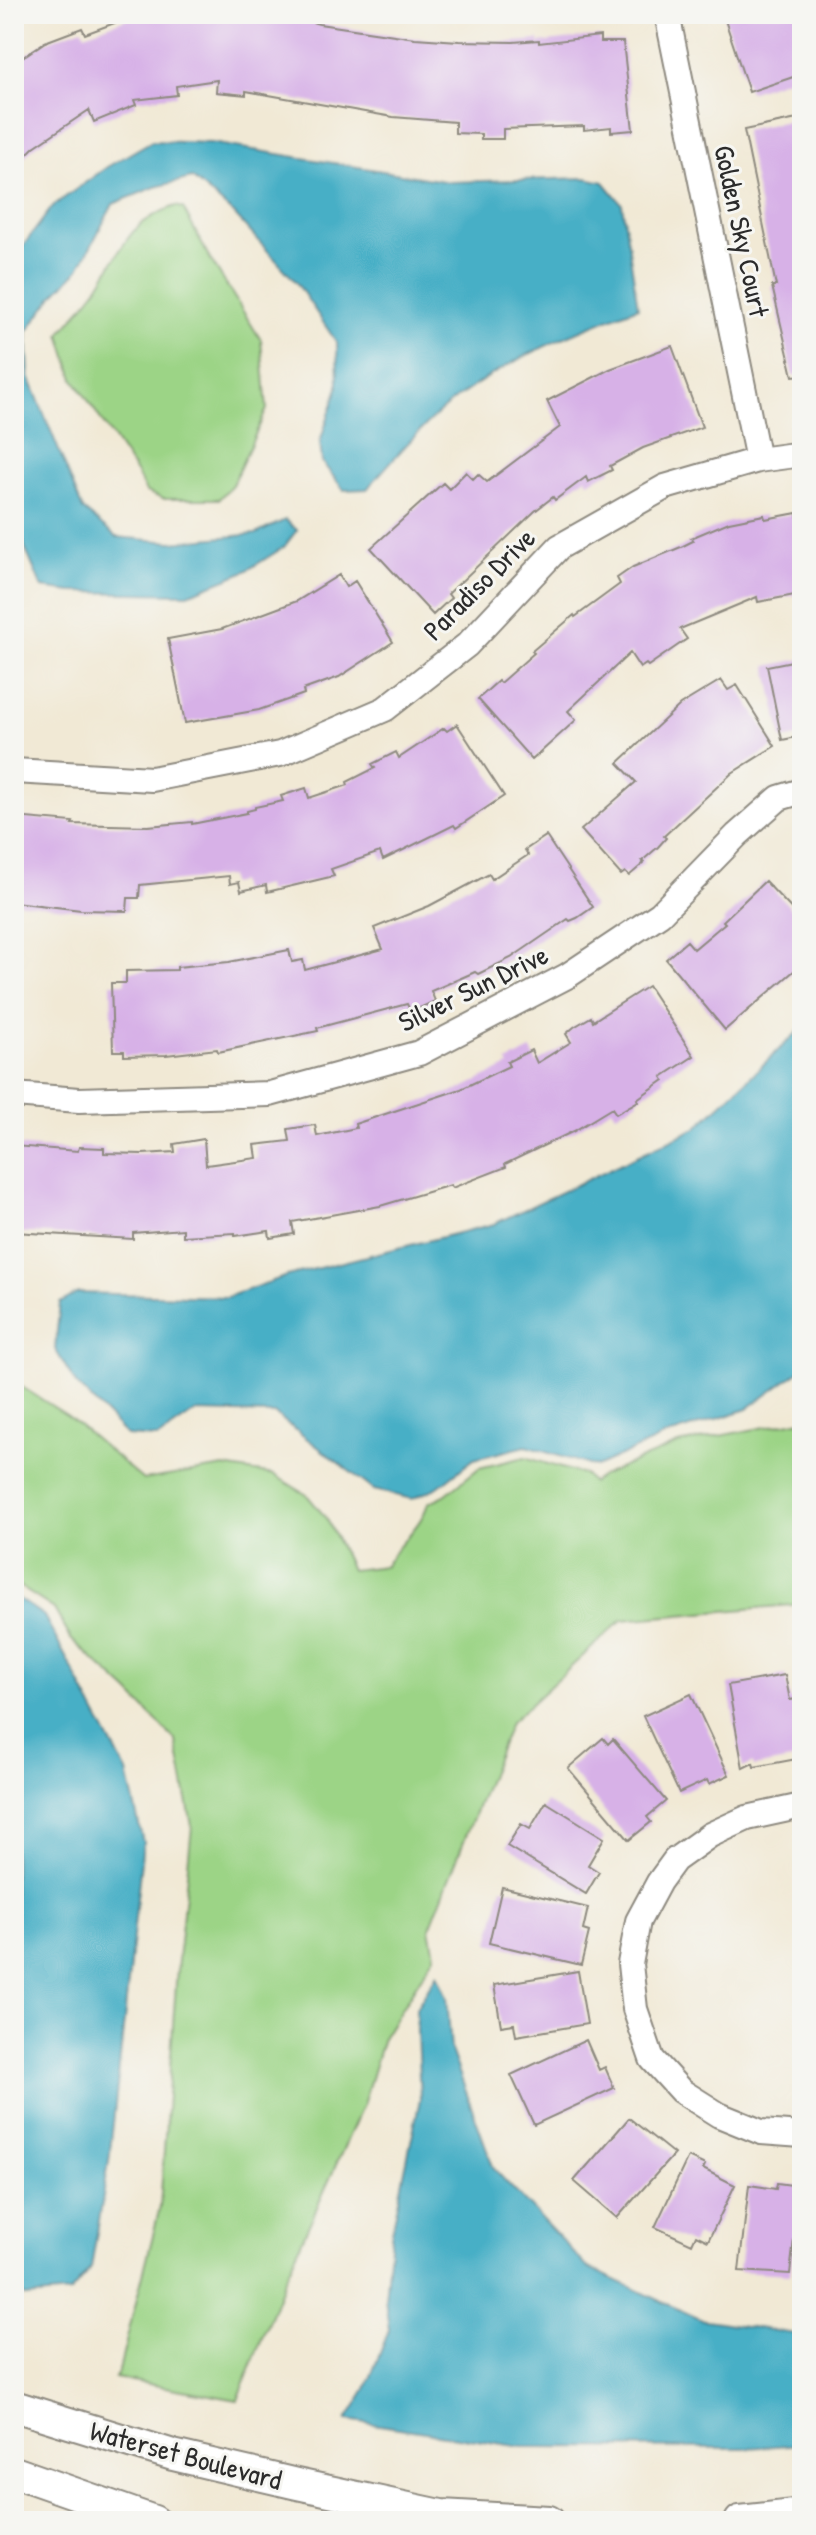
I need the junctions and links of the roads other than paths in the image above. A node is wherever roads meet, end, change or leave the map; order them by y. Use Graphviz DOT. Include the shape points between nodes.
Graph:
graph roads {
  1 [pos="667,14"];
  2 [pos="802,454"];
  3 [pos="758,460"];
  4 [pos="14,771"];
  5 [pos="802,791"];
  6 [pos="14,1095"];
  7 [pos="801,1812"];
  8 [pos="802,2135"];
  9 [pos="14,2406"];
  10 [pos="14,2472"];
  11 [pos="802,2514"];
  12 [pos="154,2521"];
  13 [pos="549,2521"];
  14 [pos="740,2521"];
  1 -- 3 [label="street, Golden Sky Court"];
  2 -- 3 [label="street, Paradiso Drive"];
  3 -- 4 [label="street, Paradiso Drive" via="665,487 559,547 467,645 385,709 280,754 152,779"];
  5 -- 6 [label="street, Silver Sun Drive" via="779,798 747,825 660,914 567,976 419,1053 270,1094 79,1100"];
  7 -- 8 [label="street" via="747,1818 675,1860 638,1921 630,1964 635,2009 652,2059 681,2091 719,2115 761,2132"];
  9 -- 13 [label="street, Waterset Boulevard" via="173,2455 441,2515"];
  10 -- 12 [label="street"];
  11 -- 14 [label="street"];
}
